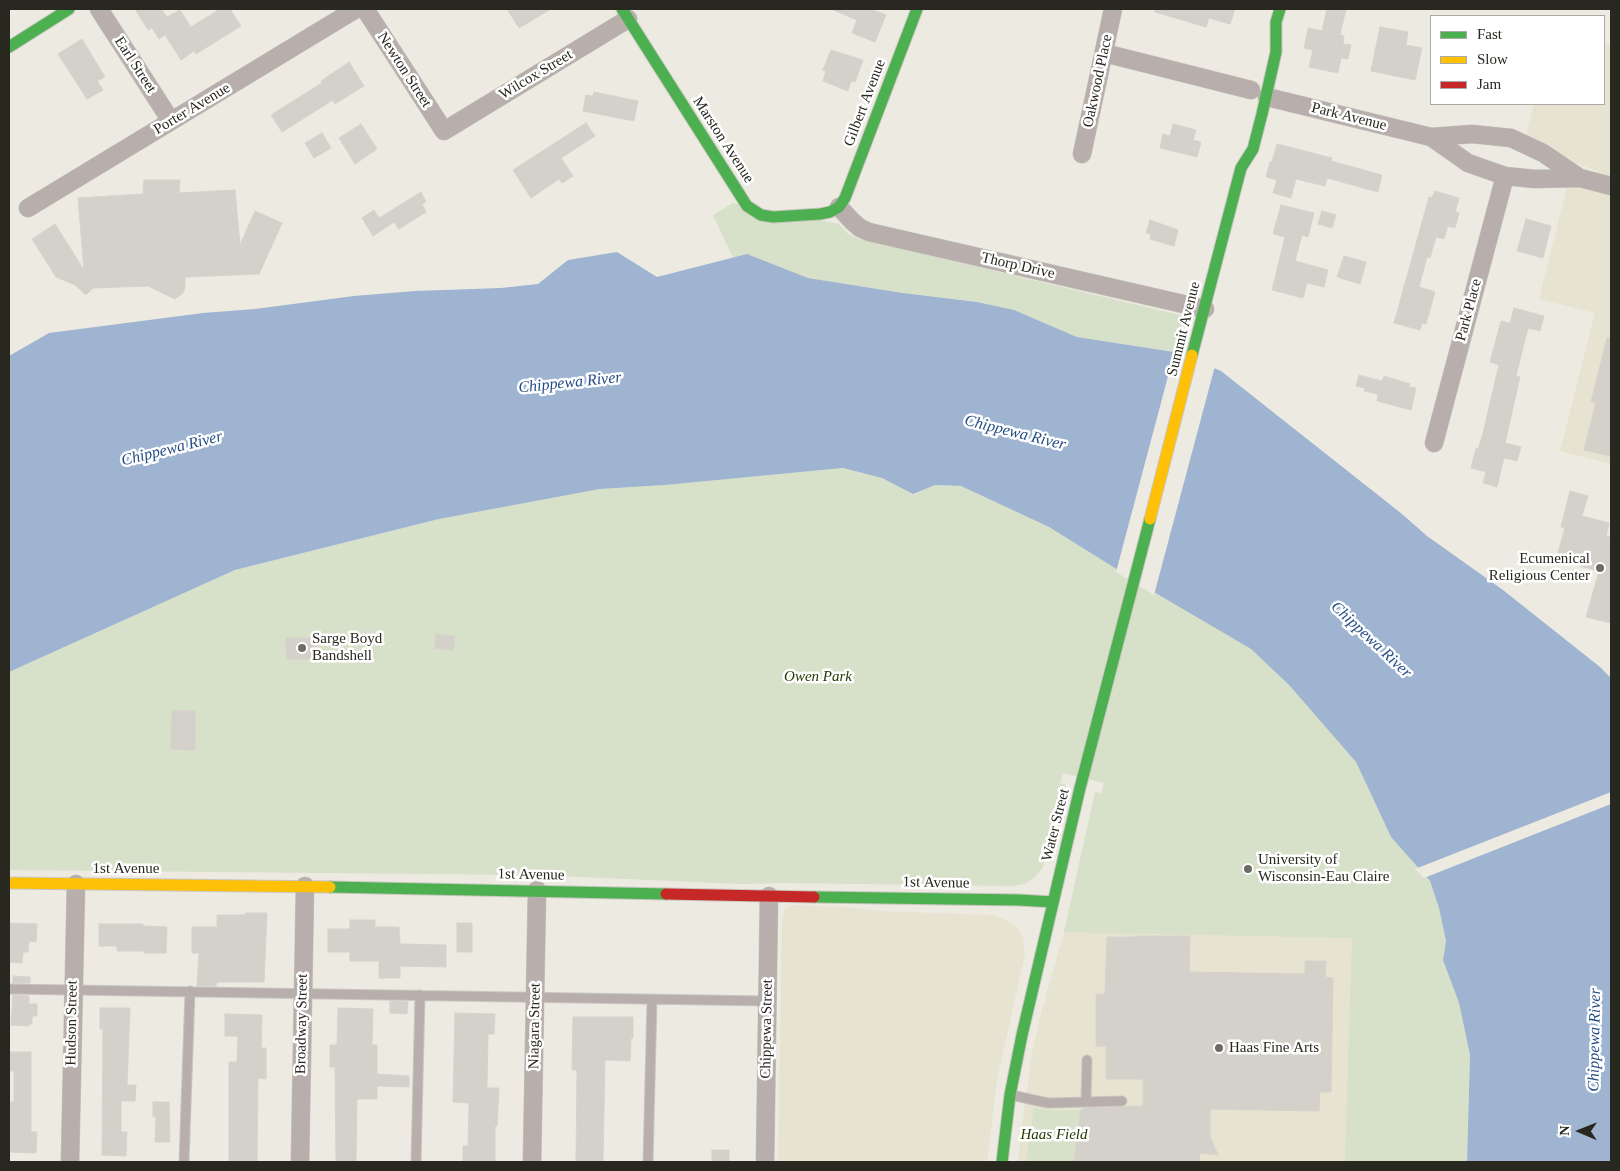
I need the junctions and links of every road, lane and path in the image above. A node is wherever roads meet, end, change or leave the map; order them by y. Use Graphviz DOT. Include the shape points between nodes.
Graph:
graph roads {
  1 [pos="69,9"];
  2 [pos="99,9"];
  3 [pos="356,9"];
  4 [pos="365,9"];
  5 [pos="916,9"];
  6 [pos="1113,9"];
  7 [pos="1280,9"];
  8 [pos="625,14"];
  9 [pos="1276,22"];
  10 [pos="1266,38"];
  11 [pos="9,47"];
  12 [pos="1104,53"];
  13 [pos="1255,92"];
  14 [pos="172,121"];
  15 [pos="444,131"];
  16 [pos="1431,137"];
  17 [pos="1082,154"];
  18 [pos="1238,154"];
  19 [pos="1241,168"];
  20 [pos="1504,176"];
  21 [pos="1580,178"];
  22 [pos="1611,186"];
  23 [pos="839,207"];
  24 [pos="28,208"];
  25 [pos="1203,316"];
  26 [pos="1434,443"];
  27 [pos="1156,498"];
  28 [pos="9,883"];
  29 [pos="76,884"];
  30 [pos="305,886"];
  31 [pos="537,890"];
  32 [pos="769,896"];
  33 [pos="1052,902"];
  34 [pos="9,989"];
  35 [pos="73,989"];
  36 [pos="190,991"];
  37 [pos="303,993"];
  38 [pos="420,995"];
  39 [pos="535,996"];
  40 [pos="652,999"];
  41 [pos="768,1001"];
  42 [pos="1087,1060"];
  43 [pos="1010,1095"];
  44 [pos="1086,1101"];
  45 [pos="1122,1101"];
  46 [pos="70,1162"];
  47 [pos="184,1162"];
  48 [pos="300,1162"];
  49 [pos="416,1162"];
  50 [pos="532,1162"];
  51 [pos="648,1162"];
  52 [pos="765,1162"];
  53 [pos="1002,1162"];
  1 -- 11 [label="street"];
  2 -- 14 [label="street, Earl Street"];
  3 -- 14 [label="street, Porter Avenue"];
  4 -- 15 [label="street, Newton Street"];
  5 -- 23 [label="street, Gilbert Avenue"];
  6 -- 12 [label="street, Oakwood Place"];
  7 -- 9 [label="street, Summit Avenue"];
  8 -- 15 [label="street, Wilcox Street"];
  8 -- 23 [label="street, Marston Avenue" via="747,206 761,215 772,217 820,214"];
  9 -- 10 [label="street, Summit Avenue"];
  9 -- 13 [label="street, Summit Avenue" via="1276,52"];
  12 -- 13 [label="street, Park Avenue"];
  12 -- 17 [label="street, Oakwood Place"];
  13 -- 16 [label="street, Park Avenue"];
  13 -- 19 [label="street, Summit Avenue" via="1253,149"];
  14 -- 24 [label="street, Porter Avenue"];
  16 -- 20 [label="street, Park Avenue" via="1468,163"];
  16 -- 21 [label="street, Park Avenue" via="1472,134 1511,138 1543,153"];
  18 -- 19 [label="street, Summit Avenue"];
  19 -- 25 [label="street, Summit Avenue"];
  20 -- 21 [label="street, Park Avenue" via="1535,180"];
  20 -- 26 [label="street, Park Place"];
  21 -- 22 [label="street, Park Avenue"];
  23 -- 25 [label="street, Thorp Drive" via="860,228 869,232"];
  25 -- 27 [label="street, Summit Avenue"];
  27 -- 33 [label="street, Water Street"];
  28 -- 29 [label="street, 1st Avenue"];
  29 -- 30 [label="street, 1st Avenue"];
  29 -- 35 [label="street, Hudson Street"];
  30 -- 31 [label="street, 1st Avenue"];
  30 -- 37 [label="street, Broadway Street"];
  31 -- 32 [label="street, 1st Avenue"];
  31 -- 39 [label="street, Niagara Street"];
  32 -- 33 [label="street, 1st Avenue"];
  32 -- 41 [label="street, Chippewa Street"];
  33 -- 43 [label="street, Water Street"];
  34 -- 35 [label="lane"];
  35 -- 36 [label="lane"];
  35 -- 46 [label="street, Hudson Street"];
  36 -- 37 [label="lane"];
  36 -- 47 [label="lane"];
  37 -- 38 [label="lane"];
  37 -- 48 [label="street, Broadway Street"];
  38 -- 39 [label="lane"];
  38 -- 49 [label="lane"];
  39 -- 40 [label="lane"];
  39 -- 50 [label="street, Niagara Street"];
  40 -- 41 [label="lane"];
  40 -- 51 [label="lane"];
  41 -- 52 [label="street, Chippewa Street"];
  42 -- 44 [label="lane"];
  43 -- 44 [label="lane" via="1048,1103"];
  43 -- 53 [label="street, Water Street"];
  44 -- 45 [label="lane"];
}
